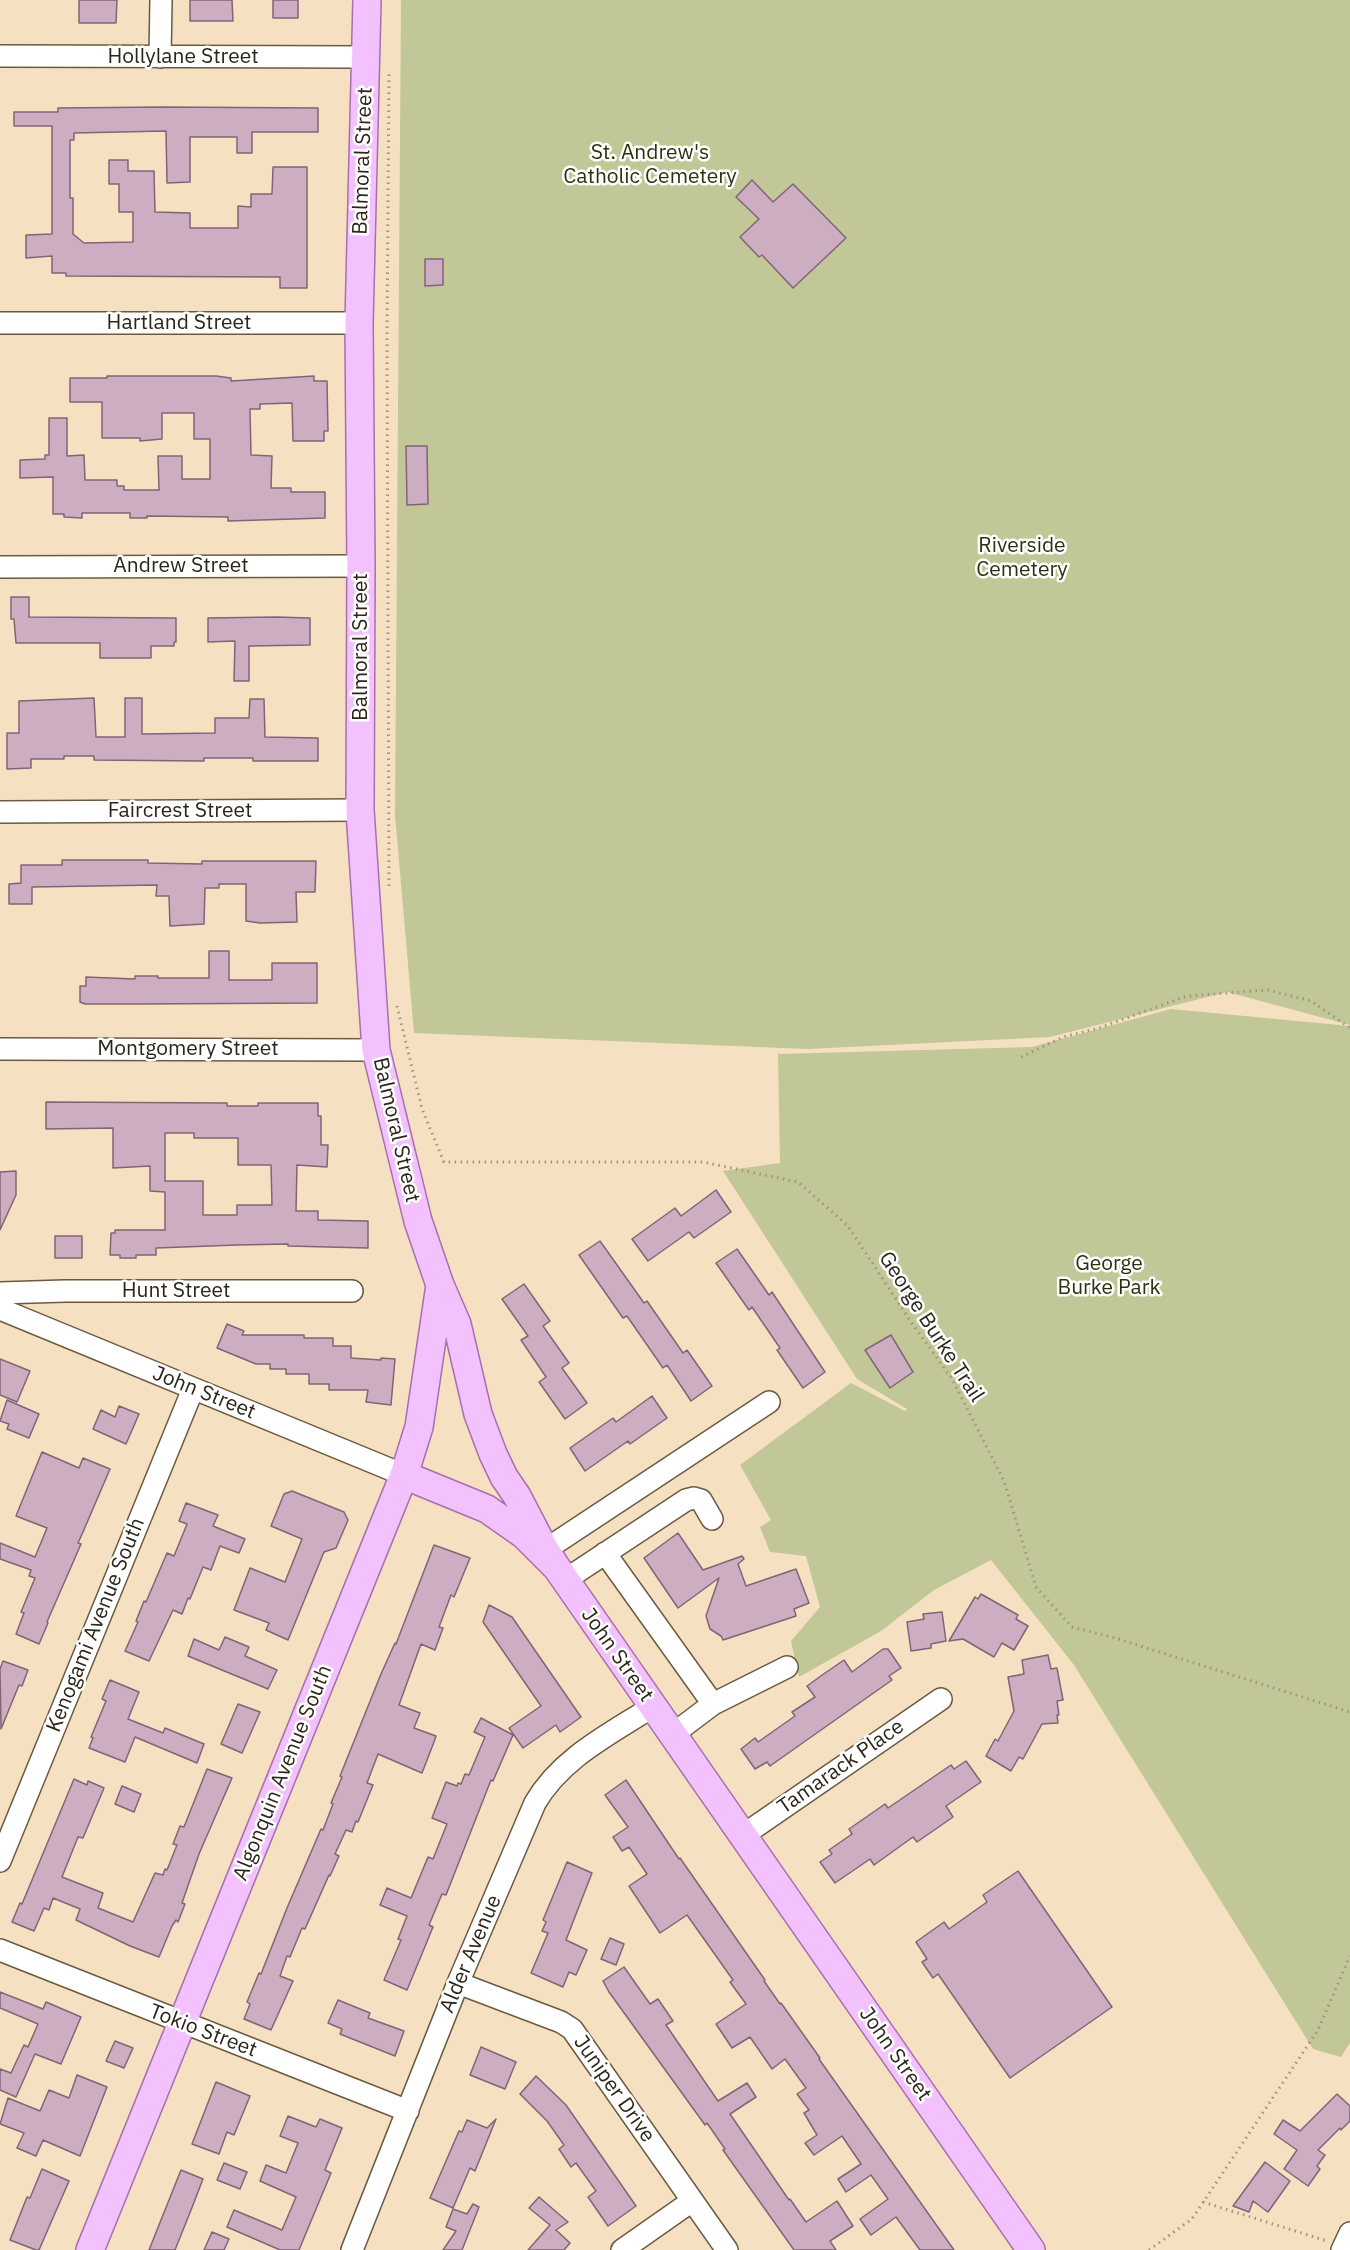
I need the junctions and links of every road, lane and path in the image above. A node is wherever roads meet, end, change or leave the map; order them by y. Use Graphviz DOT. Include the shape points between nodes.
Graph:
graph roads {
  1 [pos="161,0"];
  2 [pos="367,0"];
  3 [pos="0,56"];
  4 [pos="160,57"];
  5 [pos="378,63"];
  6 [pos="0,323"];
  7 [pos="359,323"];
  8 [pos="361,566"];
  9 [pos="0,567"];
  10 [pos="360,810"];
  11 [pos="0,812"];
  12 [pos="389,886"];
  13 [pos="396,1001"];
  14 [pos="1350,1028"];
  15 [pos="0,1049"];
  16 [pos="376,1050"];
  17 [pos="1022,1057"];
  18 [pos="440,1285"];
  19 [pos="352,1291"];
  20 [pos="0,1293"];
  21 [pos="0,1309"];
  22 [pos="193,1389"];
  23 [pos="769,1402"];
  24 [pos="404,1475"];
  25 [pos="712,1519"];
  26 [pos="605,1553"];
  27 [pos="556,1566"];
  28 [pos="787,1666"];
  29 [pos="941,1699"];
  30 [pos="713,1704"];
  31 [pos="652,1707"];
  32 [pos="1350,1712"];
  33 [pos="672,1735"];
  34 [pos="742,1836"];
  35 [pos="0,1861"];
  36 [pos="0,1950"];
  37 [pos="1350,1956"];
  38 [pos="458,1983"];
  39 [pos="182,2023"];
  40 [pos="408,2111"];
  41 [pos="692,2201"];
  42 [pos="1203,2202"];
  43 [pos="1345,2243"];
  44 [pos="90,2250"];
  45 [pos="352,2250"];
  46 [pos="622,2250"];
  47 [pos="727,2250"];
  48 [pos="1031,2250"];
  49 [pos="1149,2250"];
  1 -- 4 [label="street"];
  2 -- 5 [label="main road, Balmoral Street"];
  3 -- 4 [label="street, Hollylane Street"];
  4 -- 5 [label="street, Hollylane Street"];
  5 -- 7 [label="main road, Balmoral Street"];
  5 -- 12 [label="path" via="387,326"];
  6 -- 7 [label="street, Hartland Street"];
  7 -- 8 [label="main road, Balmoral Street"];
  8 -- 9 [label="street, Andrew Street"];
  8 -- 10 [label="main road, Balmoral Street"];
  10 -- 11 [label="street, Faircrest Street"];
  10 -- 16 [label="main road, Balmoral Street"];
  13 -- 32 [label="path, George Burke Trail" via="422,1109 444,1162 703,1161 798,1182 848,1226 952,1379 1004,1481 1035,1587 1072,1627"];
  14 -- 17 [label="path" via="1311,1001 1268,990 1187,996 1063,1037"];
  15 -- 16 [label="street, Montgomery Street"];
  16 -- 18 [label="main road, Balmoral Street" via="418,1221"];
  18 -- 24 [label="main road, Algonquin Avenue South" via="419,1427"];
  18 -- 27 [label="main road, Balmoral Street" via="457,1324 478,1414 493,1454"];
  19 -- 20 [label="street, Hunt Street"];
  21 -- 22 [label="street, John Street"];
  22 -- 24 [label="street, John Street"];
  22 -- 35 [label="street, Kenogami Avenue South"];
  23 -- 27 [label="street"];
  24 -- 27 [label="main road, John Street" via="487,1509 524,1535"];
  24 -- 39 [label="main road, Algonquin Avenue South"];
  25 -- 26 [label="street" via="701,1500 686,1500"];
  26 -- 27 [label="street"];
  26 -- 30 [label="street"];
  27 -- 31 [label="main road, John Street"];
  28 -- 30 [label="street"];
  29 -- 34 [label="street, Tamarack Place"];
  30 -- 33 [label="street"];
  31 -- 33 [label="main road, John Street"];
  31 -- 38 [label="street, Alder Avenue" via="589,1747 546,1784"];
  33 -- 34 [label="main road, John Street"];
  34 -- 48 [label="main road, John Street"];
  36 -- 39 [label="street, Tokio Street"];
  37 -- 42 [label="path" via="1318,2030"];
  38 -- 40 [label="street, Alder Avenue"];
  38 -- 41 [label="street, Juniper Drive" via="572,2029"];
  39 -- 40 [label="street, Tokio Street"];
  39 -- 44 [label="main road, Algonquin Avenue South"];
  40 -- 45 [label="street, Alder Avenue"];
  41 -- 46 [label="street"];
  41 -- 47 [label="street, Juniper Drive"];
  42 -- 43 [label="path"];
  42 -- 49 [label="path" via="1192,2219"];
}
